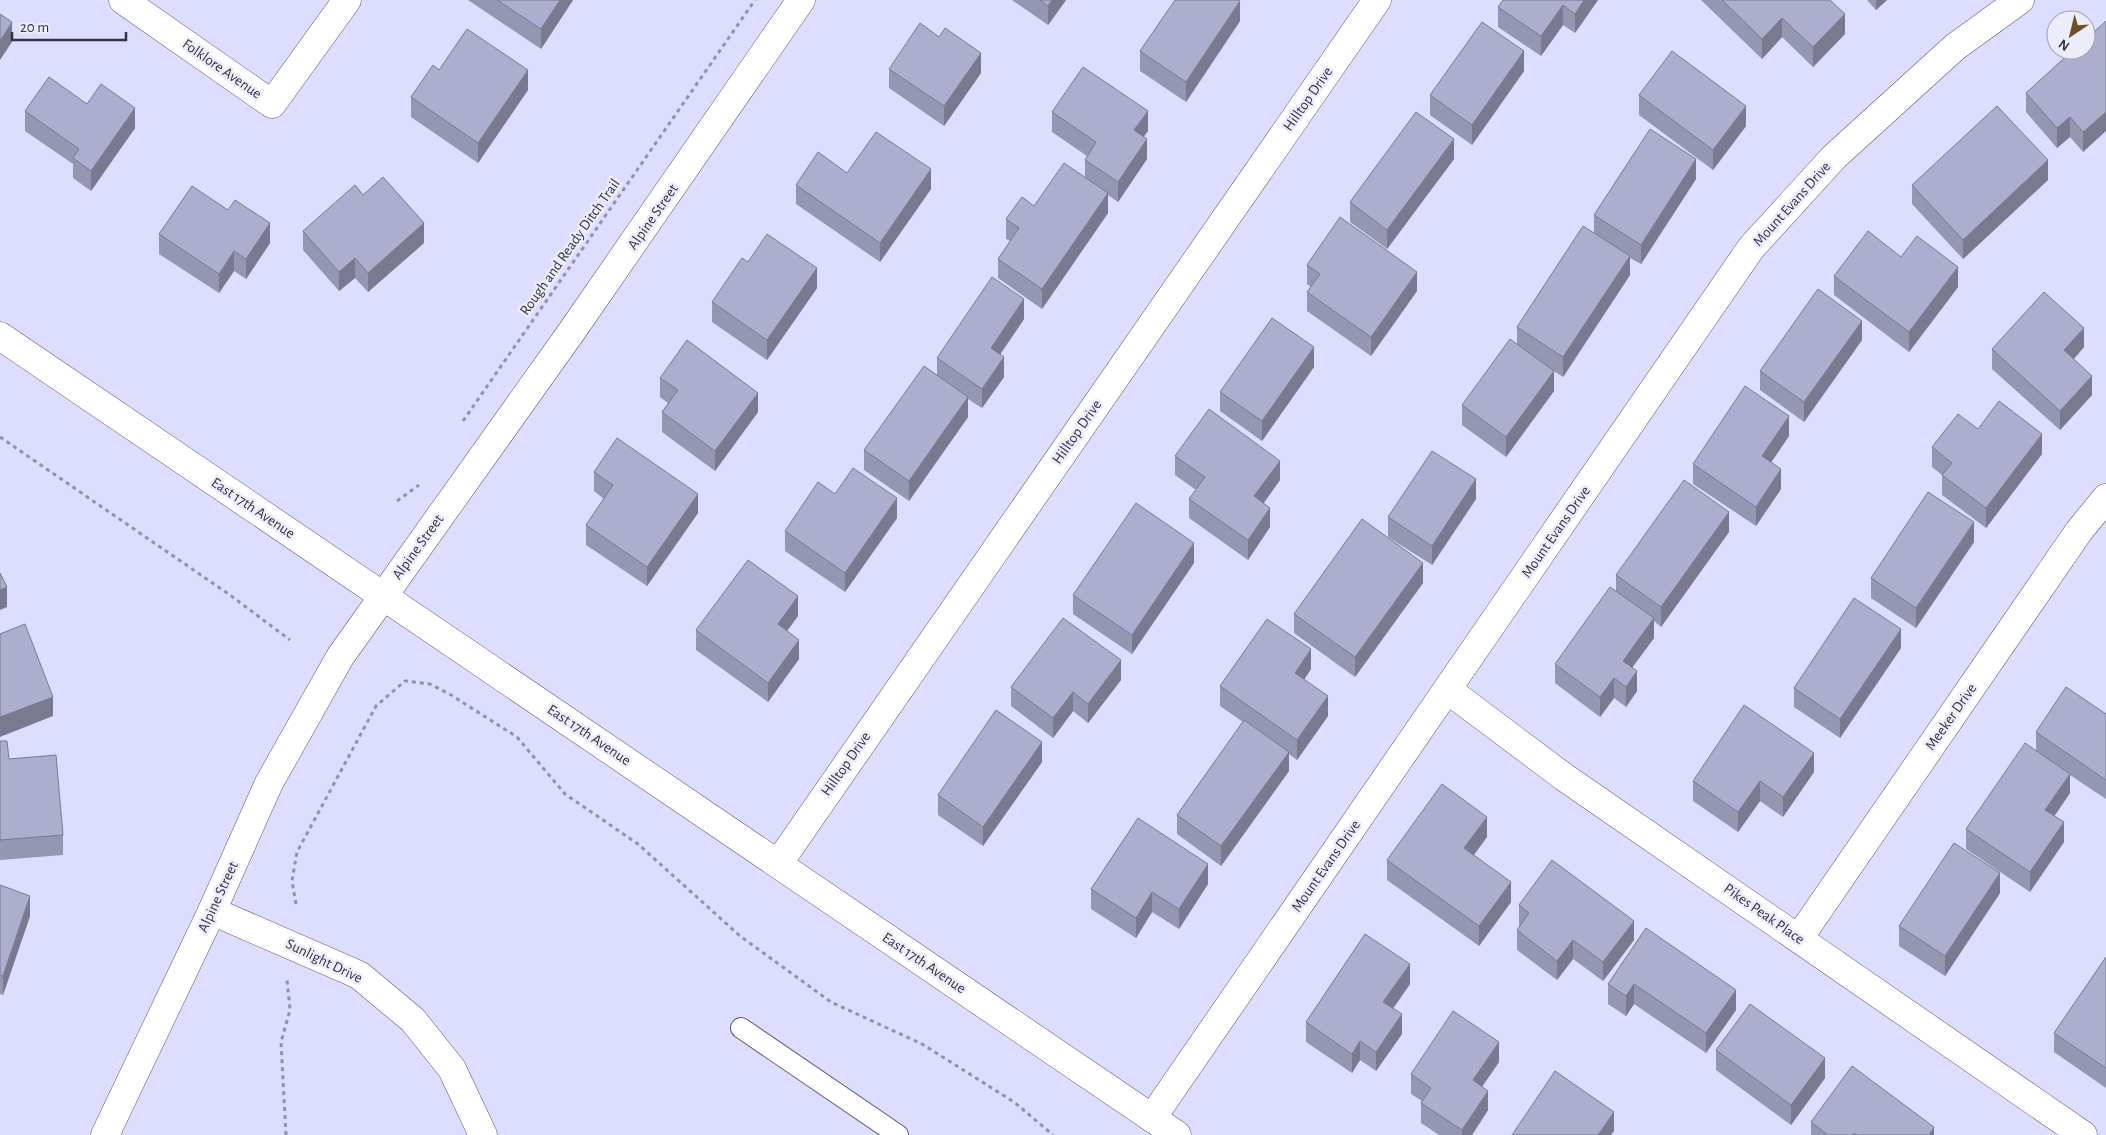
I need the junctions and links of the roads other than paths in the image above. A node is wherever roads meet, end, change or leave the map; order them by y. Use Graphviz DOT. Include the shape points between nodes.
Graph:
graph roads {
  1 [pos="123,0"];
  2 [pos="347,0"];
  3 [pos="802,0"];
  4 [pos="1377,0"];
  5 [pos="2020,0"];
  6 [pos="0,336"];
  7 [pos="2106,498"];
  8 [pos="383,596"];
  9 [pos="1448,690"];
  10 [pos="778,864"];
  11 [pos="212,911"];
  12 [pos="1798,938"];
  13 [pos="741,1028"];
  14 [pos="1152,1118"];
  15 [pos="105,1135"];
  16 [pos="483,1135"];
  17 [pos="898,1135"];
  18 [pos="1177,1135"];
  19 [pos="2082,1135"];
  1 -- 2 [label="street, Folklore Avenue" via="272,104"];
  3 -- 8 [label="street, Alpine Street" via="578,324"];
  4 -- 10 [label="street, Hilltop Drive"];
  5 -- 9 [label="street, Mount Evans Drive" via="1955,47 1834,157 1751,248"];
  6 -- 8 [label="street, East 17th Avenue"];
  7 -- 12 [label="street, Meeker Drive" via="2079,531"];
  8 -- 10 [label="street, East 17th Avenue"];
  8 -- 11 [label="street, Alpine Street" via="340,657 269,783"];
  9 -- 12 [label="street, Pikes Peak Place" via="1564,776"];
  9 -- 14 [label="street, Mount Evans Drive"];
  10 -- 14 [label="street, East 17th Avenue"];
  11 -- 15 [label="street, Alpine Street"];
  11 -- 16 [label="street, Sunlight Drive" via="359,975 413,1020 452,1069"];
  12 -- 19 [label="street, Pikes Peak Place"];
  13 -- 17 [label="lane"];
  14 -- 18 [label="street, East 17th Avenue"];
}
